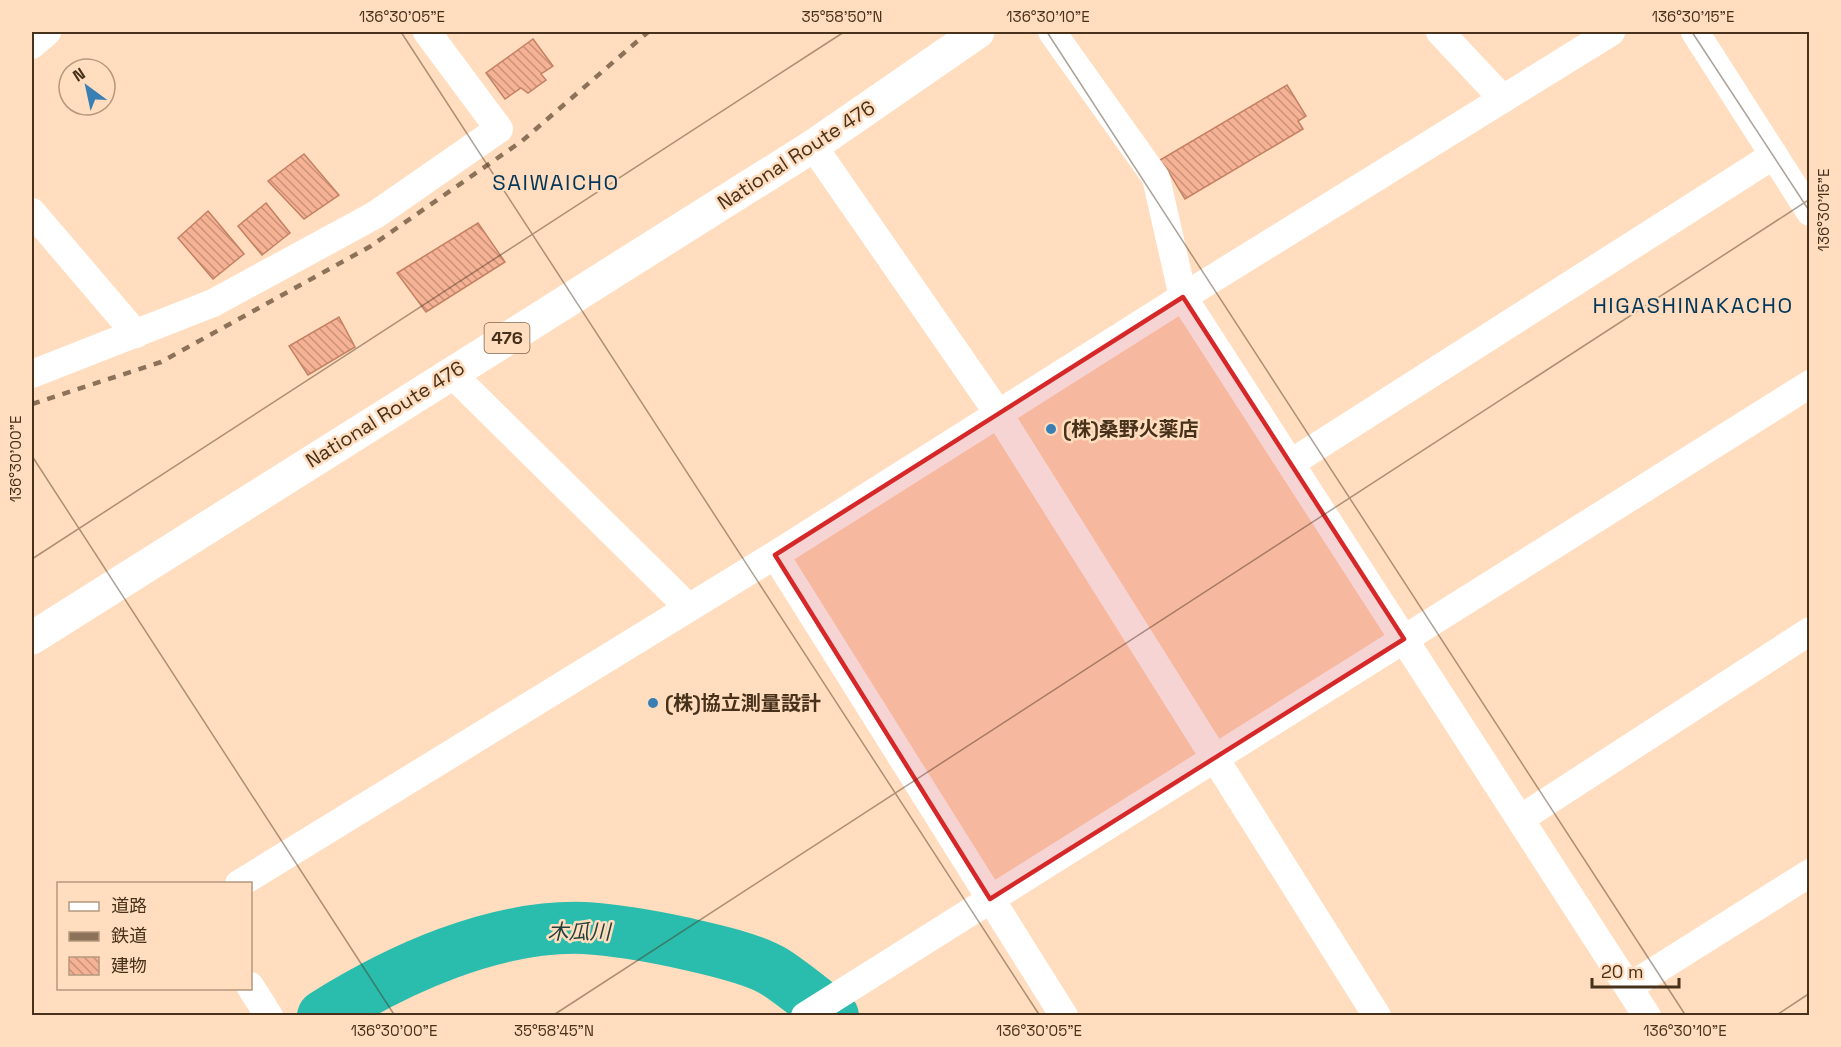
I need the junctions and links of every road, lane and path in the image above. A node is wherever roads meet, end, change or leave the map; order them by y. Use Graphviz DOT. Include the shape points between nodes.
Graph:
graph roads {
  1 [pos="47,32"];
  2 [pos="427,32"];
  3 [pos="978,32"];
  4 [pos="1052,32"];
  5 [pos="1440,32"];
  6 [pos="1611,32"];
  7 [pos="1695,32"];
  8 [pos="32,45"];
  9 [pos="1503,99"];
  10 [pos="813,146"];
  11 [pos="1774,155"];
  12 [pos="1801,180"];
  13 [pos="32,212"];
  14 [pos="1809,212"];
  15 [pos="1183,297"];
  16 [pos="136,334"];
  17 [pos="451,373"];
  18 [pos="32,374"];
  19 [pos="1809,384"];
  20 [pos="998,413"];
  21 [pos="1291,463"];
  22 [pos="775,555"];
  23 [pos="689,608"];
  24 [pos="1809,630"];
  25 [pos="32,638"];
  26 [pos="1404,639"];
  27 [pos="1215,757"];
  28 [pos="1520,819"];
  29 [pos="1809,873"];
  30 [pos="242,882"];
  31 [pos="990,899"];
  32 [pos="1629,987"];
  33 [pos="252,989"];
  34 [pos="269,1016"];
  35 [pos="805,1016"];
  36 [pos="1064,1016"];
  37 [pos="1377,1016"];
  38 [pos="1647,1016"];
  1 -- 8 [label="street"];
  2 -- 16 [label="street" via="499,129 375,215 213,303"];
  3 -- 10 [label="highway, National Route 476 / 476"];
  4 -- 15 [label="street" via="1156,178"];
  5 -- 9 [label="street"];
  6 -- 9 [label="street"];
  7 -- 11 [label="street"];
  9 -- 15 [label="street"];
  10 -- 17 [label="highway, National Route 476 / 476"];
  10 -- 20 [label="street"];
  11 -- 12 [label="street"];
  11 -- 21 [label="street"];
  12 -- 14 [label="street"];
  13 -- 16 [label="street"];
  15 -- 20 [label="street"];
  15 -- 21 [label="street"];
  16 -- 18 [label="street"];
  17 -- 23 [label="street"];
  17 -- 25 [label="highway, National Route 476 / 476"];
  19 -- 26 [label="street"];
  20 -- 22 [label="street"];
  20 -- 27 [label="street"];
  21 -- 26 [label="street"];
  22 -- 23 [label="street"];
  22 -- 31 [label="street"];
  23 -- 30 [label="street"];
  24 -- 28 [label="street"];
  26 -- 27 [label="street"];
  26 -- 28 [label="street"];
  27 -- 31 [label="street"];
  27 -- 37 [label="street"];
  28 -- 32 [label="street"];
  29 -- 32 [label="street"];
  31 -- 35 [label="street"];
  31 -- 36 [label="street"];
  32 -- 38 [label="street"];
  33 -- 34 [label="street"];
}
